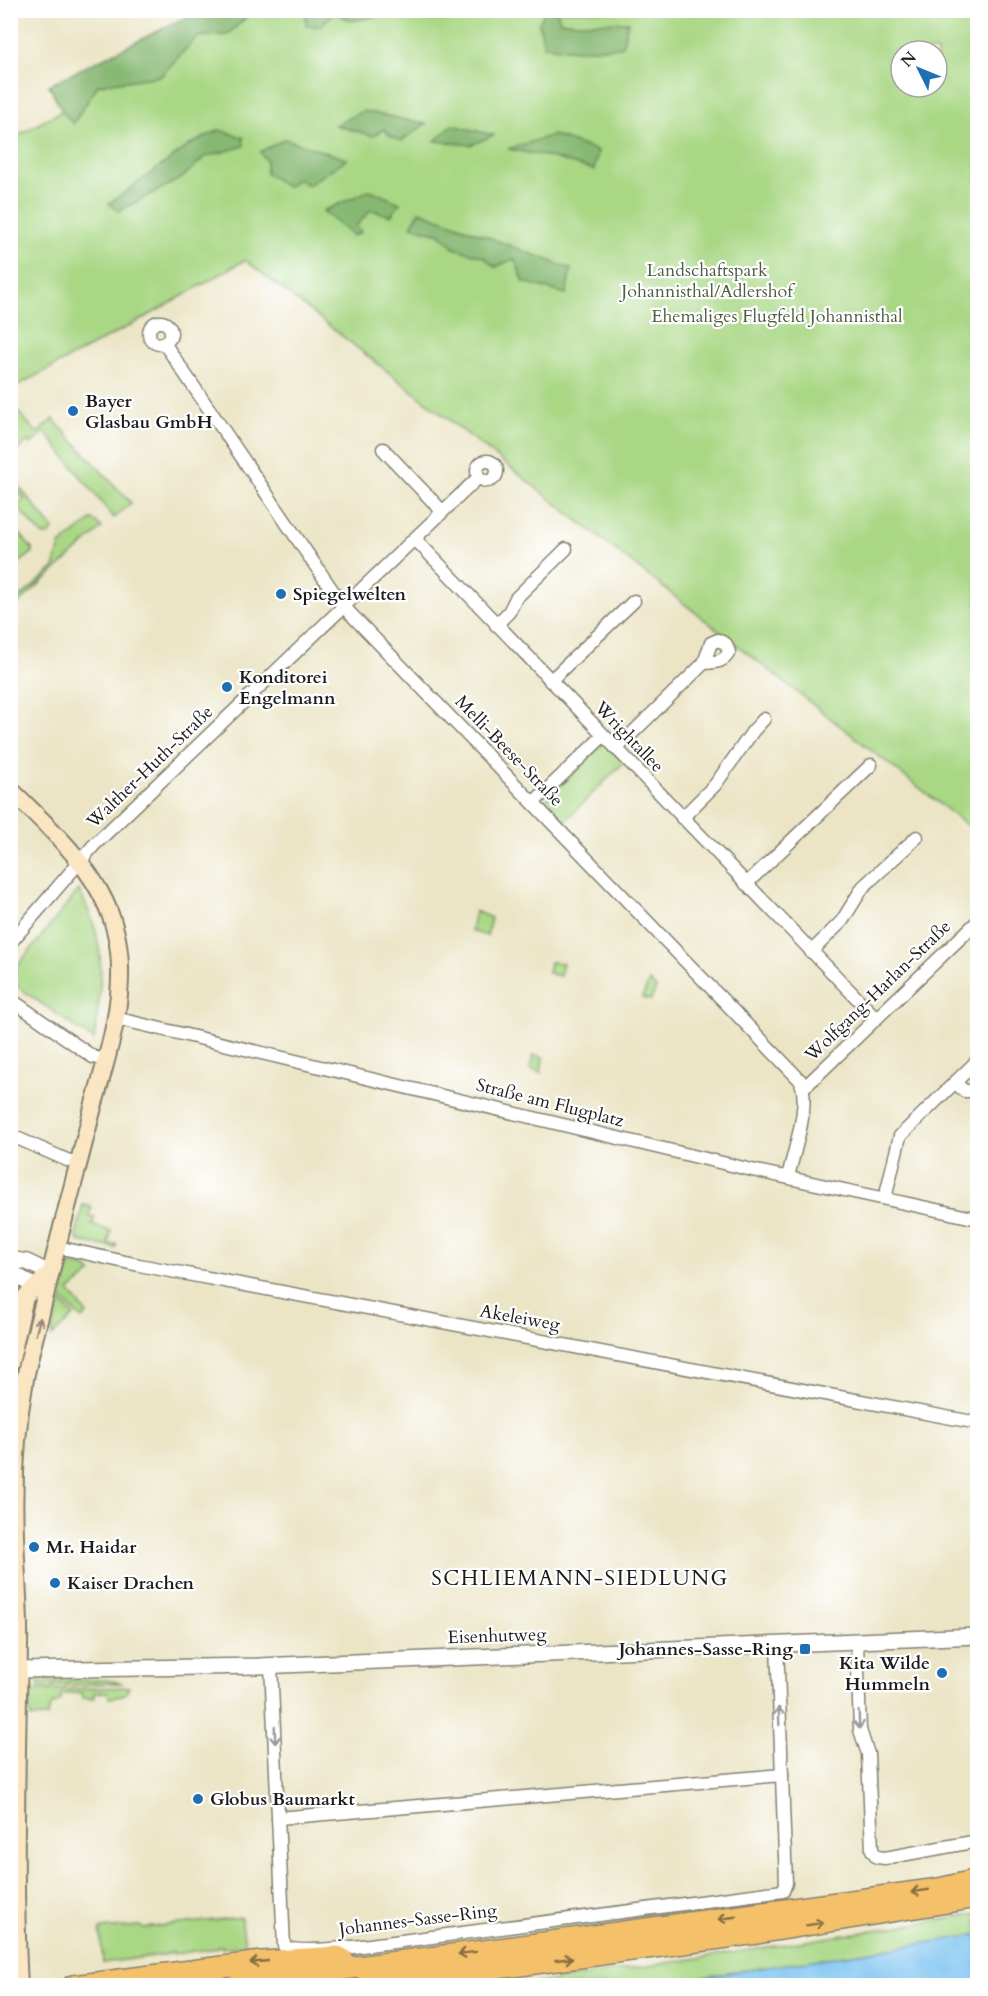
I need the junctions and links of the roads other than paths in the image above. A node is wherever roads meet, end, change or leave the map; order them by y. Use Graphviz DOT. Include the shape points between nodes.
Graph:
graph roads {
  1 [pos="164,344"];
  2 [pos="383,449"];
  3 [pos="479,477"];
  4 [pos="442,511"];
  5 [pos="415,539"];
  6 [pos="566,549"];
  7 [pos="634,601"];
  8 [pos="343,606"];
  9 [pos="496,625"];
  10 [pos="704,663"];
  11 [pos="550,681"];
  12 [pos="764,719"];
  13 [pos="603,736"];
  14 [pos="616,749"];
  15 [pos="871,765"];
  16 [pos="10,789"];
  17 [pos="534,803"];
  18 [pos="682,818"];
  19 [pos="917,837"];
  20 [pos="80,860"];
  21 [pos="746,884"];
  22 [pos="978,921"];
  23 [pos="10,943"];
  24 [pos="811,952"];
  25 [pos="10,999"];
  26 [pos="114,1018"];
  27 [pos="876,1018"];
  28 [pos="106,1060"];
  29 [pos="978,1060"];
  30 [pos="955,1082"];
  31 [pos="803,1086"];
  32 [pos="978,1091"];
  33 [pos="10,1135"];
  34 [pos="79,1163"];
  35 [pos="788,1177"];
  36 [pos="885,1198"];
  37 [pos="978,1220"];
  38 [pos="57,1247"];
  39 [pos="10,1259"];
  40 [pos="10,1271"];
  41 [pos="50,1273"];
  42 [pos="35,1287"];
  43 [pos="10,1364"];
  44 [pos="978,1423"];
  45 [pos="978,1636"];
  46 [pos="857,1641"];
  47 [pos="777,1644"];
  48 [pos="272,1665"];
  49 [pos="14,1670"];
  50 [pos="782,1774"];
  51 [pos="278,1818"];
  52 [pos="978,1841"];
  53 [pos="978,1880"];
  54 [pos="978,1897"];
  55 [pos="506,1967"];
  56 [pos="361,1976"];
  57 [pos="19,1986"];
  58 [pos="73,1986"];
  59 [pos="236,1986"];
  60 [pos="474,1986"];
  1 -- 8 [label="street, Melli-Beese-Straße"];
  2 -- 4 [label="street"];
  3 -- 4 [label="street, Walther-Huth-Straße"];
  4 -- 5 [label="street, Walther-Huth-Straße"];
  5 -- 8 [label="street, Walther-Huth-Straße"];
  5 -- 9 [label="street, Wrightallee"];
  6 -- 9 [label="street" via="516,598"];
  7 -- 11 [label="street"];
  8 -- 17 [label="street, Melli-Beese-Straße"];
  8 -- 20 [label="street, Walther-Huth-Straße"];
  9 -- 11 [label="street, Wrightallee"];
  10 -- 14 [label="street"];
  11 -- 13 [label="street, Wrightallee"];
  12 -- 18 [label="street" via="715,786"];
  13 -- 14 [label="street, Wrightallee"];
  13 -- 17 [label="street"];
  14 -- 18 [label="street, Wrightallee"];
  15 -- 21 [label="street"];
  16 -- 20 [label="main road"];
  17 -- 31 [label="street, Melli-Beese-Straße" via="794,1072"];
  18 -- 21 [label="street, Wrightallee"];
  19 -- 24 [label="street" via="863,887 842,921"];
  20 -- 23 [label="street, Walther-Huth-Straße"];
  20 -- 26 [label="main road" via="115,926 120,980"];
  21 -- 24 [label="street, Wrightallee"];
  22 -- 27 [label="street, Wolfgang-Harlan-Straße"];
  24 -- 27 [label="street, Wrightallee"];
  25 -- 28 [label="street" via="93,1057"];
  26 -- 28 [label="main road"];
  26 -- 35 [label="street, Straße am Flugplatz"];
  27 -- 31 [label="street, Wolfgang-Harlan-Straße"];
  28 -- 34 [label="main road"];
  29 -- 30 [label="street"];
  30 -- 32 [label="street" via="964,1091"];
  30 -- 36 [label="street" via="900,1136"];
  31 -- 35 [label="street" via="804,1102"];
  33 -- 34 [label="street"];
  34 -- 38 [label="main road"];
  35 -- 36 [label="street, Straße am Flugplatz"];
  36 -- 37 [label="street, Straße am Flugplatz"];
  38 -- 41 [label="main road"];
  38 -- 44 [label="street, Akeleiweg"];
  39 -- 41 [label="street"];
  40 -- 42 [label="street"];
  41 -- 42 [label="main road"];
  49 -- 41 [label="main road, one-way" via="19,1627 15,1530 20,1414"];
  42 -- 43 [label="main road" via="25,1297"];
  45 -- 46 [label="street, Eisenhutweg"];
  46 -- 47 [label="street, Eisenhutweg"];
  46 -- 52 [label="street, one-way" via="860,1730 868,1754 872,1850 877,1857 885,1858"];
  47 -- 48 [label="street, Eisenhutweg"];
  50 -- 47 [label="street, Johannes-Sasse-Ring, one-way"];
  48 -- 49 [label="street, Eisenhutweg"];
  48 -- 51 [label="street, Johannes-Sasse-Ring, one-way"];
  49 -- 57 [label="main road"];
  50 -- 51 [label="street"];
  50 -- 51 [label="street, Johannes-Sasse-Ring" via="786,1884 783,1891 327,1949 284,1946"];
  53 -- 56 [label="highway, one-way" via="525,1946"];
  55 -- 54 [label="highway, one-way" via="757,1933"];
  55 -- 56 [label="highway"];
  55 -- 60 [label="highway"];
  56 -- 58 [label="highway, one-way" via="338,1957 262,1962"];
  56 -- 59 [label="highway"];
}
